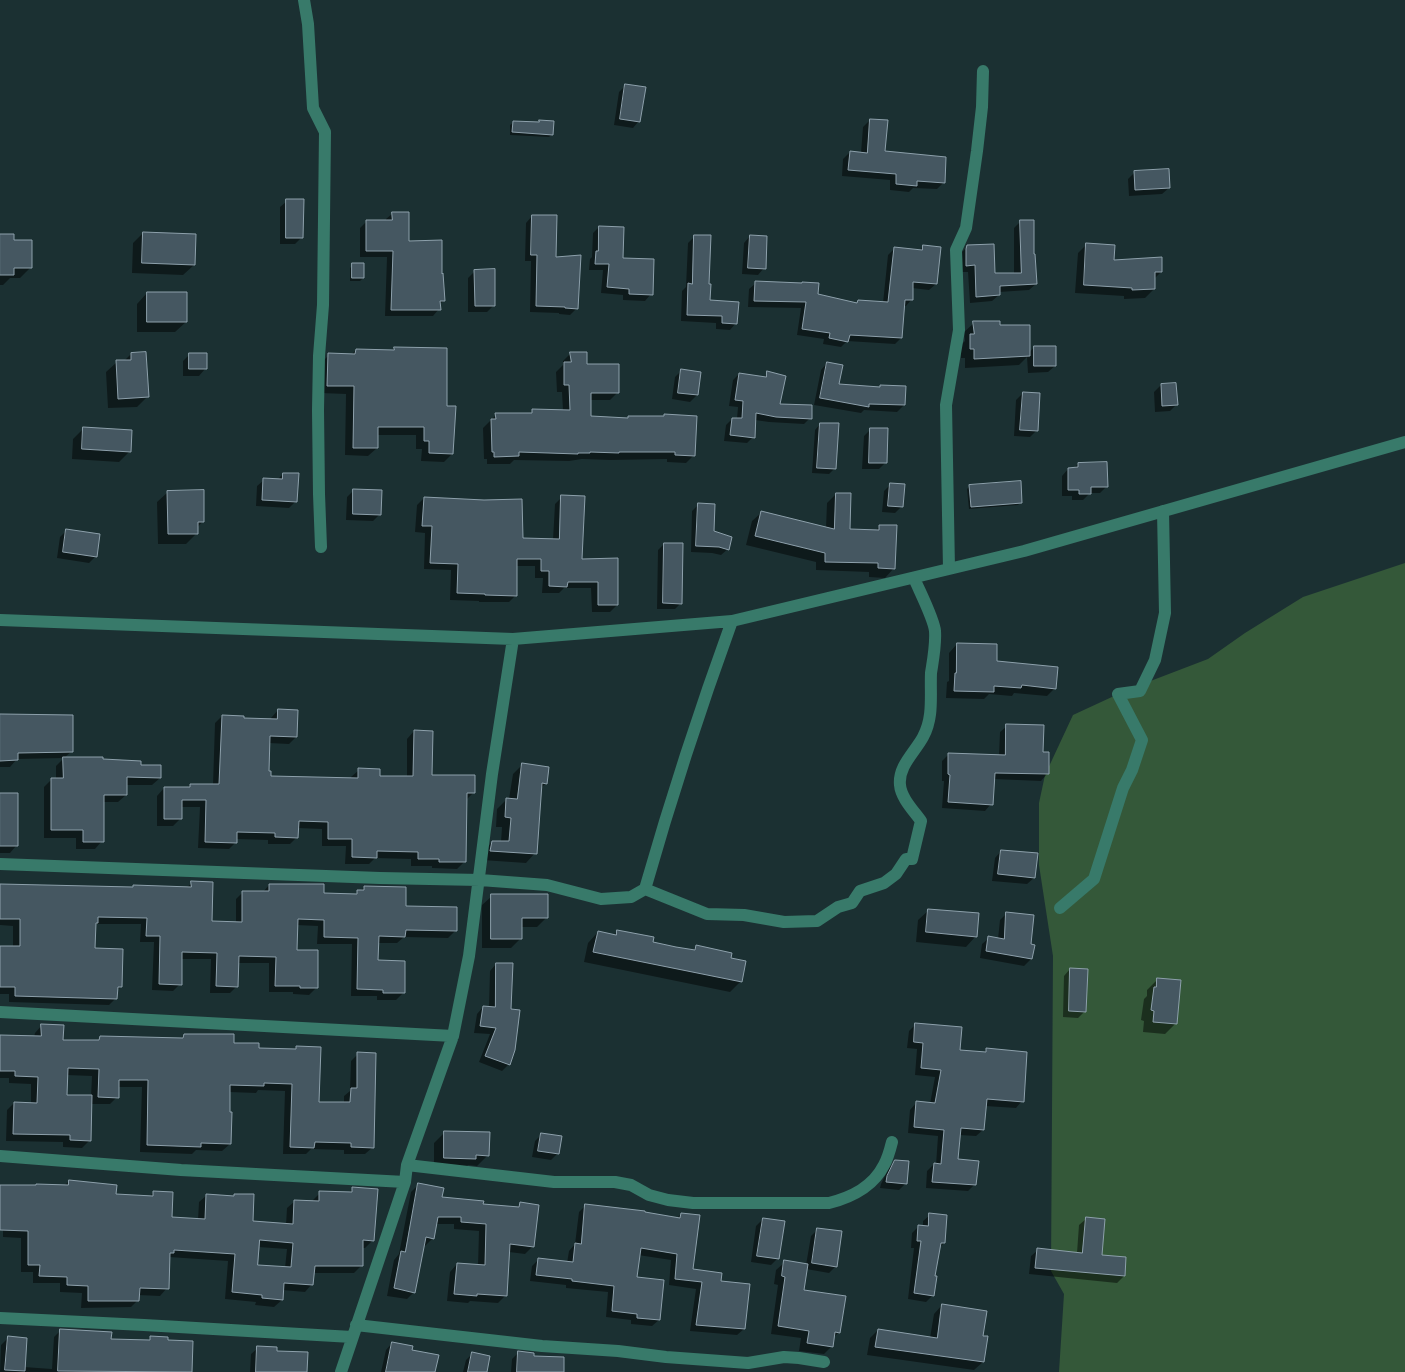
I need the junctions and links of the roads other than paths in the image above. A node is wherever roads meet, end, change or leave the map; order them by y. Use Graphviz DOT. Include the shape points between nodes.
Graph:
graph roads {
  1 [pos="304,0"];
  2 [pos="984,71"];
  3 [pos="1405,442"];
  4 [pos="1162,511"];
  5 [pos="322,547"];
  6 [pos="949,569"];
  7 [pos="914,578"];
  8 [pos="0,620"];
  9 [pos="732,621"];
  10 [pos="512,639"];
  11 [pos="0,864"];
  12 [pos="480,880"];
  13 [pos="645,889"];
  14 [pos="1060,908"];
  15 [pos="0,1012"];
  16 [pos="453,1036"];
  17 [pos="892,1142"];
  18 [pos="0,1156"];
  19 [pos="407,1165"];
  20 [pos="406,1182"];
  21 [pos="0,1318"];
  22 [pos="356,1325"];
  23 [pos="352,1337"];
  24 [pos="824,1362"];
  25 [pos="341,1372"];
  1 -- 5 [label="street" via="313,108 325,132 318,410"];
  2 -- 6 [label="street" via="966,228 956,250 959,330 946,405"];
  3 -- 4 [label="street"];
  4 -- 6 [label="street"];
  4 -- 14 [label="street" via="1164,613 1154,660 1140,691 1118,694 1142,740 1094,879"];
  6 -- 7 [label="street"];
  7 -- 9 [label="street"];
  7 -- 13 [label="street" via="935,630 928,725 901,774 904,796 921,821 912,859 906,859 884,884 860,891 852,903 838,907 818,921 784,922 744,915 707,914"];
  8 -- 10 [label="street"];
  9 -- 10 [label="street"];
  9 -- 13 [label="street" via="703,699"];
  10 -- 12 [label="street"];
  11 -- 12 [label="street"];
  12 -- 13 [label="street" via="547,886 601,899 631,897"];
  12 -- 16 [label="street"];
  15 -- 16 [label="street"];
  16 -- 19 [label="street"];
  17 -- 19 [label="street" via="875,1180 847,1198 829,1202 693,1203 649,1195 631,1185 615,1182 554,1182"];
  18 -- 20 [label="street"];
  19 -- 20 [label="street"];
  20 -- 22 [label="street"];
  21 -- 23 [label="street"];
  22 -- 23 [label="street"];
  22 -- 24 [label="street" via="748,1364 784,1357"];
  23 -- 25 [label="street"];
}
